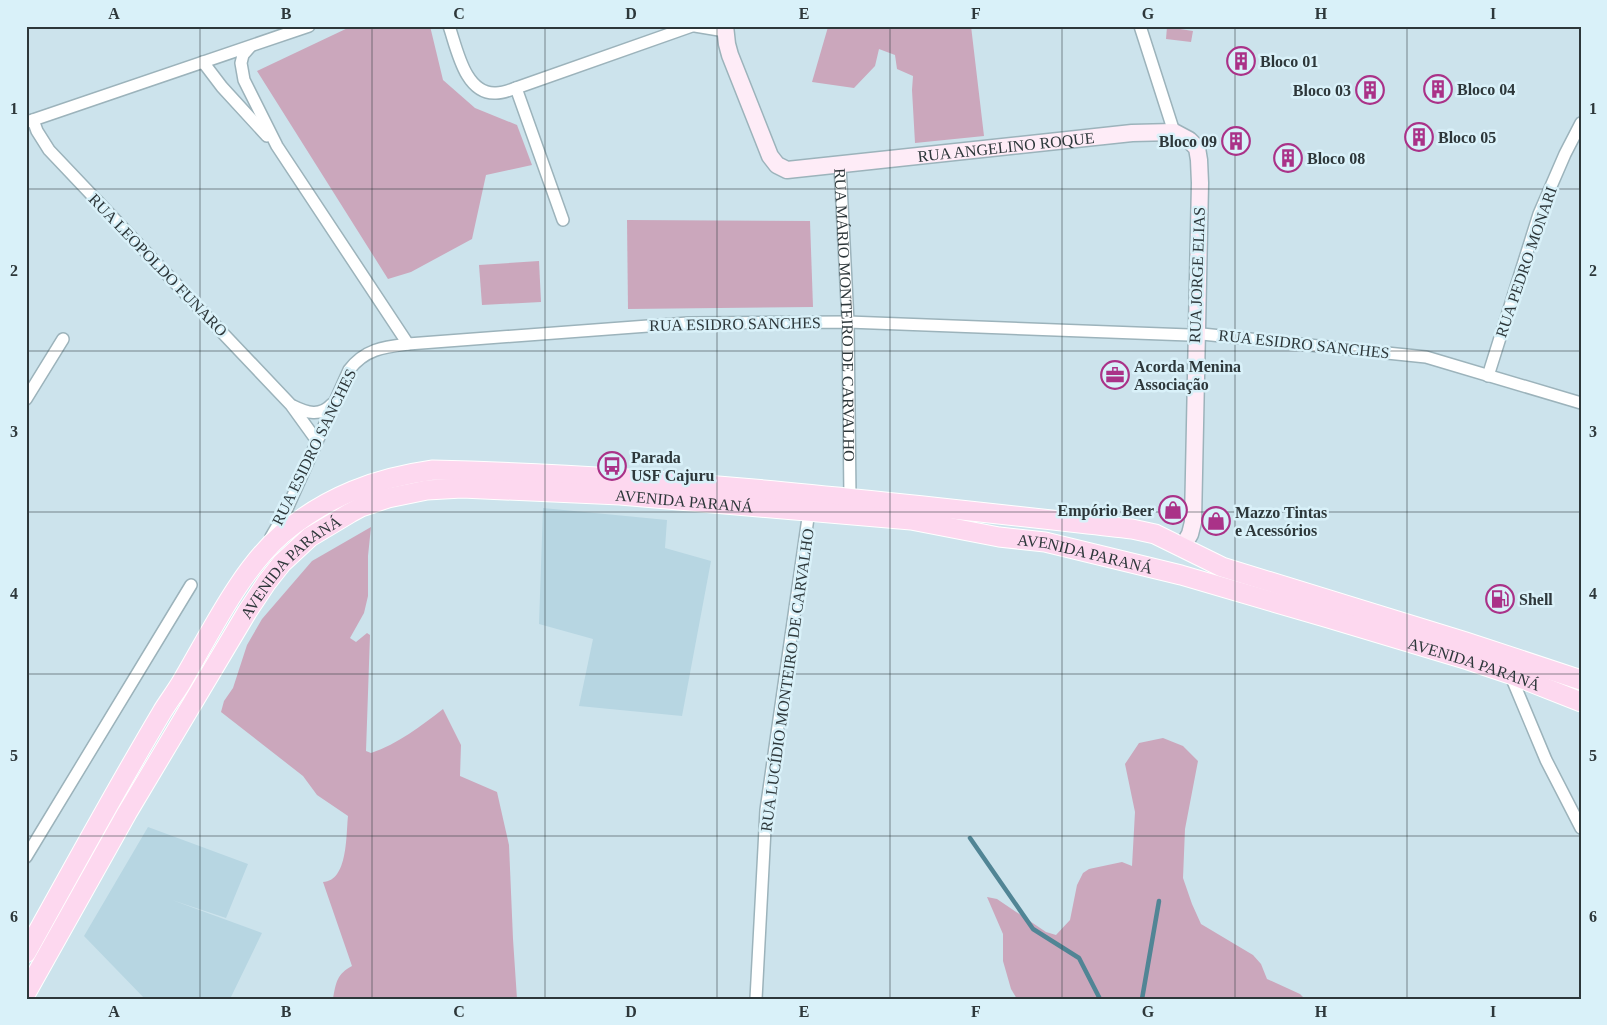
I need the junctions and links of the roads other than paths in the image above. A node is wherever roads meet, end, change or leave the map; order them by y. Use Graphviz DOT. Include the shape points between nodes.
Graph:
graph roads {
  1 [pos="310,26"];
  2 [pos="449,26"];
  3 [pos="694,26"];
  4 [pos="1140,26"];
  5 [pos="725,28"];
  6 [pos="250,47"];
  7 [pos="203,62"];
  8 [pos="516,88"];
  9 [pos="30,121"];
  10 [pos="1581,124"];
  11 [pos="1174,132"];
  12 [pos="277,146"];
  13 [pos="840,165"];
  14 [pos="563,220"];
  15 [pos="848,322"];
  16 [pos="1196,335"];
  17 [pos="63,339"];
  18 [pos="408,344"];
  19 [pos="1488,376"];
  20 [pos="26,399"];
  21 [pos="334,402"];
  22 [pos="1581,403"];
  23 [pos="291,405"];
  24 [pos="317,441"];
  25 [pos="850,498"];
  26 [pos="810,511"];
  27 [pos="1045,542"];
  28 [pos="1182,548"];
  29 [pos="257,560"];
  30 [pos="191,585"];
  31 [pos="1510,674"];
  32 [pos="1581,680"];
  33 [pos="1581,702"];
  34 [pos="1581,828"];
  35 [pos="26,857"];
  36 [pos="34,931"];
  37 [pos="26,953"];
  38 [pos="26,993"];
  39 [pos="756,999"];
  1 -- 6 [label="street"];
  2 -- 8 [label="street" via="463,69 476,86 496,93"];
  3 -- 5 [label="street"];
  3 -- 8 [label="street"];
  4 -- 11 [label="street"];
  5 -- 13 [label="street, RUA MÁRIO MONTEIRO DE CARVALHO" via="730,55 770,156 777,165 787,170"];
  6 -- 7 [label="street"];
  6 -- 12 [label="street" via="241,63 244,80"];
  7 -- 9 [label="street"];
  7 -- 12 [label="street"];
  8 -- 14 [label="street"];
  9 -- 23 [label="street, RUA LEOPOLDO FUNARO" via="48,150"];
  10 -- 19 [label="street, RUA PEDRO MONARI" via="1539,214"];
  11 -- 13 [label="street, RUA ANGELINO ROQUE" via="1132,133"];
  11 -- 16 [label="street, RUA JORGE ELIAS" via="1197,148 1199,160"];
  12 -- 18 [label="street"];
  13 -- 15 [label="street, RUA MÁRIO MONTEIRO DE CARVALHO"];
  15 -- 16 [label="street, RUA ESIDRO SANCHES"];
  15 -- 18 [label="street, RUA ESIDRO SANCHES" via="688,323"];
  15 -- 25 [label="street, RUA MÁRIO MONTEIRO DE CARVALHO"];
  16 -- 19 [label="street, RUA ESIDRO SANCHES" via="1426,357"];
  16 -- 28 [label="street, RUA JORGE ELIAS" via="1193,522"];
  17 -- 20 [label="street"];
  18 -- 21 [label="street, RUA ESIDRO SANCHES" via="381,348 356,360"];
  19 -- 22 [label="street, RUA ESIDRO SANCHES"];
  21 -- 23 [label="street, RUA LEOPOLDO FUNARO" via="322,412 311,413"];
  21 -- 24 [label="street, RUA ESIDRO SANCHES"];
  23 -- 24 [label="street, RUA LEOPOLDO FUNARO"];
  24 -- 29 [label="street, RUA ESIDRO SANCHES" via="286,511"];
  25 -- 28 [label="main road, AVENIDA PARANÁ" via="1132,529 1155,534"];
  25 -- 29 [label="main road, AVENIDA PARANÁ" via="606,477 433,470 381,480 324,504 281,535"];
  26 -- 27 [label="main road, AVENIDA PARANÁ" via="911,520"];
  26 -- 38 [label="main road, AVENIDA PARANÁ" via="620,495 462,488 408,493 361,507 336,520 310,537 282,563 258,595 127,813"];
  26 -- 39 [label="street, RUA LUCÍDIO MONTEIRO DE CARVALHO" via="766,810"];
  27 -- 28 [label="main road" via="1085,543 1160,558"];
  27 -- 31 [label="main road, AVENIDA PARANÁ" via="1181,575"];
  28 -- 32 [label="main road, AVENIDA PARANÁ" via="1222,567"];
  29 -- 36 [label="main road, AVENIDA PARANÁ" via="162,711"];
  30 -- 35 [label="street"];
  31 -- 33 [label="main road, AVENIDA PARANÁ"];
  31 -- 34 [label="street" via="1546,760"];
  36 -- 37 [label="main road, AVENIDA PARANÁ"];
}
